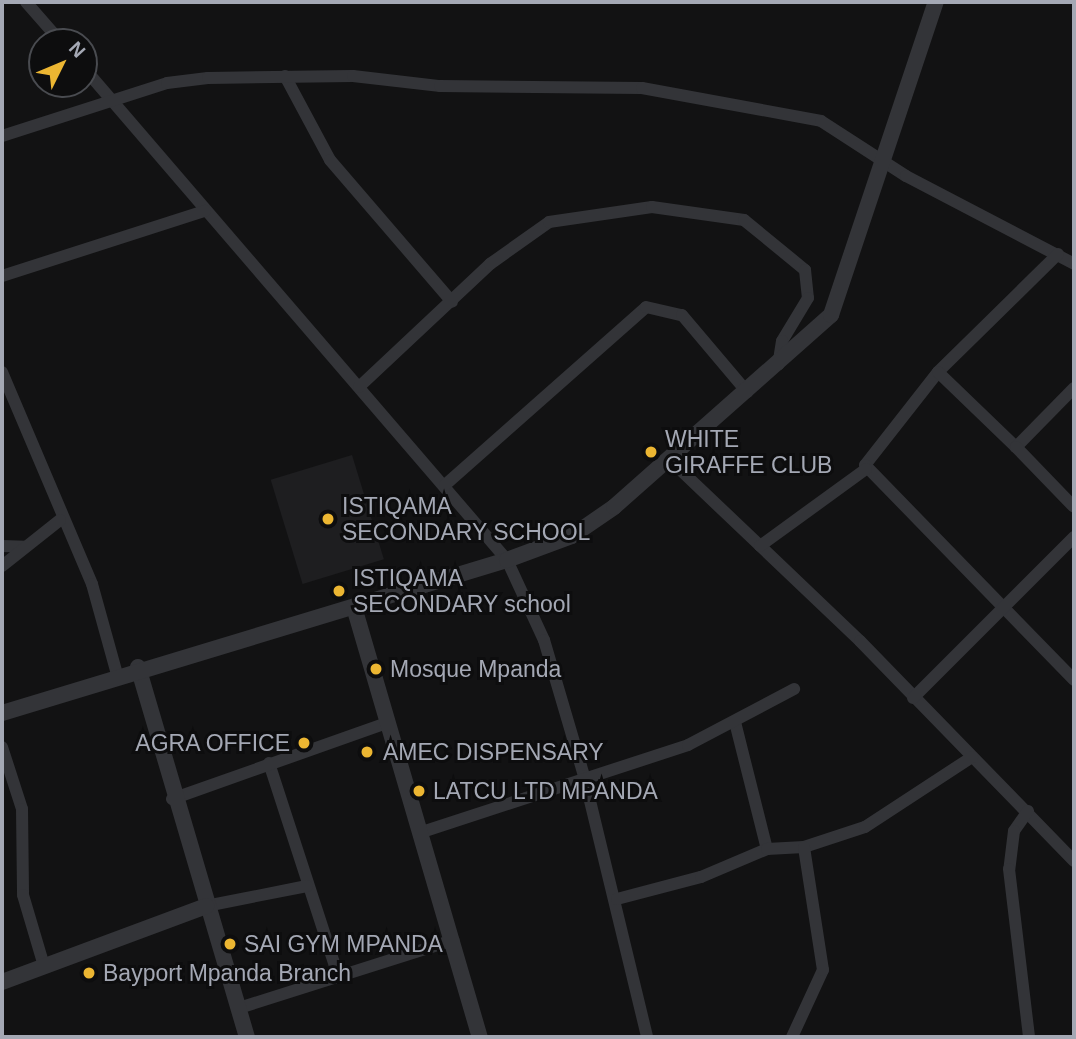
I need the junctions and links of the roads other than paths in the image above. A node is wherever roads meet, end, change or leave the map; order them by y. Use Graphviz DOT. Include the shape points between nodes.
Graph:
graph roads {
  1 [pos="26,2"];
  2 [pos="936,2"];
  3 [pos="49,28"];
  4 [pos="285,76"];
  5 [pos="98,84"];
  6 [pos="111,99"];
  7 [pos="2,136"];
  8 [pos="886,162"];
  9 [pos="205,211"];
  10 [pos="1058,254"];
  11 [pos="1074,264"];
  12 [pos="2,276"];
  13 [pos="452,302"];
  14 [pos="778,365"];
  15 [pos="2,372"];
  16 [pos="938,372"];
  17 [pos="359,387"];
  18 [pos="1074,388"];
  19 [pos="747,392"];
  20 [pos="1016,447"];
  21 [pos="671,461"];
  22 [pos="866,469"];
  23 [pos="445,485"];
  24 [pos="1074,507"];
  25 [pos="60,520"];
  26 [pos="1074,537"];
  27 [pos="2,546"];
  28 [pos="760,546"];
  29 [pos="25,547"];
  30 [pos="507,560"];
  31 [pos="2,566"];
  32 [pos="354,607"];
  33 [pos="1005,607"];
  34 [pos="138,667"];
  35 [pos="117,674"];
  36 [pos="1074,680"];
  37 [pos="794,689"];
  38 [pos="913,698"];
  39 [pos="2,713"];
  40 [pos="735,722"];
  41 [pos="387,723"];
  42 [pos="2,747"];
  43 [pos="972,757"];
  44 [pos="269,763"];
  45 [pos="584,776"];
  46 [pos="172,799"];
  47 [pos="1028,811"];
  48 [pos="419,833"];
  49 [pos="803,847"];
  50 [pos="767,849"];
  51 [pos="1074,861"];
  52 [pos="307,886"];
  53 [pos="617,899"];
  54 [pos="205,906"];
  55 [pos="454,940"];
  56 [pos="44,965"];
  57 [pos="339,978"];
  58 [pos="2,982"];
  59 [pos="239,1008"];
  60 [pos="247,1037"];
  61 [pos="480,1037"];
  62 [pos="647,1037"];
  63 [pos="792,1037"];
  64 [pos="1028,1037"];
  1 -- 3 [label="street"];
  2 -- 8 [label="street"];
  4 -- 6 [label="street" via="184,80"];
  4 -- 8 [label="street" via="440,86 642,88 786,109 821,121"];
  4 -- 13 [label="street" via="330,160"];
  5 -- 6 [label="street"];
  6 -- 7 [label="street"];
  6 -- 9 [label="street"];
  8 -- 10 [label="street"];
  8 -- 14 [label="street" via="831,314"];
  9 -- 12 [label="street"];
  9 -- 17 [label="street"];
  10 -- 11 [label="street"];
  10 -- 16 [label="street"];
  13 -- 14 [label="street" via="517,244 574,215 652,207 732,215 766,235 807,274 808,298 782,341"];
  13 -- 17 [label="street"];
  14 -- 19 [label="street"];
  15 -- 25 [label="street"];
  16 -- 20 [label="street"];
  16 -- 22 [label="street" via="890,427"];
  17 -- 23 [label="street"];
  18 -- 20 [label="street"];
  19 -- 21 [label="street"];
  19 -- 23 [label="street" via="682,315 646,307"];
  20 -- 24 [label="street"];
  21 -- 28 [label="street"];
  21 -- 30 [label="street" via="572,536"];
  22 -- 28 [label="street"];
  22 -- 33 [label="street"];
  23 -- 30 [label="street"];
  25 -- 29 [label="street"];
  25 -- 35 [label="street" via="92,584"];
  26 -- 33 [label="street"];
  27 -- 29 [label="street"];
  28 -- 38 [label="street"];
  29 -- 31 [label="street"];
  30 -- 32 [label="street"];
  30 -- 45 [label="street" via="544,640"];
  32 -- 34 [label="street"];
  32 -- 41 [label="street"];
  33 -- 36 [label="street"];
  33 -- 38 [label="street"];
  34 -- 35 [label="street"];
  34 -- 46 [label="street"];
  35 -- 39 [label="street"];
  37 -- 40 [label="street"];
  38 -- 43 [label="street"];
  40 -- 45 [label="street" via="677,749"];
  40 -- 50 [label="street"];
  41 -- 44 [label="street"];
  41 -- 48 [label="street"];
  42 -- 56 [label="street" via="22,809 23,895"];
  43 -- 47 [label="street"];
  43 -- 49 [label="street" via="888,815"];
  44 -- 46 [label="street"];
  44 -- 52 [label="street"];
  45 -- 48 [label="street"];
  45 -- 53 [label="street"];
  46 -- 54 [label="street"];
  47 -- 51 [label="street"];
  47 -- 64 [label="street" via="1014,831 1009,869"];
  48 -- 55 [label="street"];
  49 -- 50 [label="street"];
  49 -- 63 [label="street" via="823,970"];
  50 -- 53 [label="street" via="701,877"];
  52 -- 54 [label="street"];
  52 -- 57 [label="street"];
  53 -- 62 [label="street"];
  54 -- 56 [label="street"];
  54 -- 59 [label="street"];
  55 -- 57 [label="street"];
  55 -- 61 [label="street"];
  56 -- 58 [label="street"];
  57 -- 59 [label="street"];
  59 -- 60 [label="street"];
}
